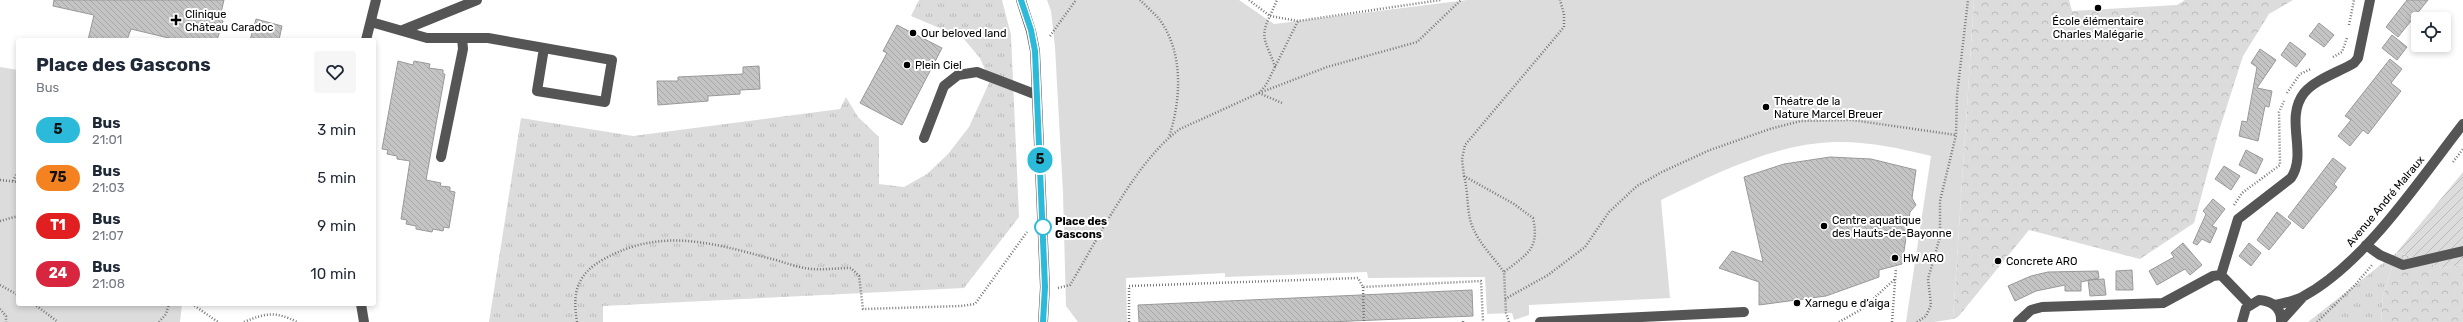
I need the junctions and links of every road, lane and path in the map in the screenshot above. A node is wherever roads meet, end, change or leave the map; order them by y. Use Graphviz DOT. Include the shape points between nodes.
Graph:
graph roads {
  1 [pos="376,0"];
  2 [pos="477,0"];
  3 [pos="1021,0"];
  4 [pos="1076,0"];
  5 [pos="1140,0"];
  6 [pos="1249,0"];
  7 [pos="1276,0"];
  8 [pos="1440,0"];
  9 [pos="1461,0"];
  10 [pos="1560,0"];
  11 [pos="1968,0"];
  12 [pos="2354,0"];
  13 [pos="2370,0"];
  14 [pos="1270,16"];
  15 [pos="1298,21"];
  16 [pos="371,22"];
  17 [pos="403,30"];
  18 [pos="1050,36"];
  19 [pos="367,38"];
  20 [pos="462,38"];
  21 [pos="544,48"];
  22 [pos="2331,58"];
  23 [pos="1275,67"];
  24 [pos="2313,68"];
  25 [pos="1259,93"];
  26 [pos="1037,95"];
  27 [pos="1282,103"];
  28 [pos="2463,124"];
  29 [pos="1956,135"];
  30 [pos="1168,137"];
  31 [pos="924,138"];
  32 [pos="441,157"];
  33 [pos="16,175"];
  34 [pos="1464,176"];
  35 [pos="0,180"];
  36 [pos="12,182"];
  37 [pos="16,182"];
  38 [pos="2234,208"];
  39 [pos="16,217"];
  40 [pos="0,221"];
  41 [pos="1027,232"];
  42 [pos="2366,245"];
  43 [pos="2463,251"];
  44 [pos="1896,268"];
  45 [pos="1504,272"];
  46 [pos="2221,275"];
  47 [pos="1895,279"];
  48 [pos="0,285"];
  49 [pos="1363,287"];
  50 [pos="1058,288"];
  51 [pos="16,294"];
  52 [pos="2303,297"];
  53 [pos="1506,299"];
  54 [pos="2250,305"];
  55 [pos="2275,305"];
  56 [pos="37,306"];
  57 [pos="168,306"];
  58 [pos="195,306"];
  59 [pos="361,306"];
  60 [pos="0,309"];
  61 [pos="1744,312"];
  62 [pos="1483,321"];
  63 [pos="2282,321"];
  64 [pos="6,322"];
  65 [pos="58,322"];
  66 [pos="159,322"];
  67 [pos="218,322"];
  68 [pos="244,322"];
  69 [pos="297,322"];
  70 [pos="364,322"];
  71 [pos="576,322"];
  72 [pos="1042,322"];
  73 [pos="1129,322"];
  74 [pos="1364,322"];
  75 [pos="1509,322"];
  76 [pos="1540,322"];
  77 [pos="1839,322"];
  78 [pos="1892,322"];
  79 [pos="1917,322"];
  80 [pos="2018,322"];
  81 [pos="2242,322"];
  1 -- 16 [label="street"];
  2 -- 17 [label="street"];
  3 -- 26 [label="street" via="1035,51"];
  4 -- 18 [label="path"];
  5 -- 30 [label="path" via="1160,20 1173,50 1179,87 1176,115"];
  6 -- 14 [label="path"];
  7 -- 14 [label="path"];
  8 -- 15 [label="path"];
  9 -- 25 [label="path" via="1417,42 1327,67"];
  10 -- 34 [label="path" via="1564,27 1465,145 1462,159"];
  11 -- 29 [label="path"];
  12 -- 22 [label="path" via="2342,52"];
  13 -- 46 [label="street" via="2358,58 2354,63 2314,84 2304,93 2295,120 2298,161 2296,171 2291,178 2238,220"];
  14 -- 15 [label="path"];
  14 -- 23 [label="path" via="1264,28 1263,39"];
  15 -- 23 [label="path"];
  16 -- 17 [label="street"];
  16 -- 19 [label="street"];
  17 -- 20 [label="street" via="427,38"];
  20 -- 21 [label="street" via="488,38"];
  20 -- 32 [label="street" via="463,49"];
  21 -- 21 [label="street" via="612,60 605,102 537,91"];
  23 -- 25 [label="path" via="1272,76"];
  24 -- 38 [label="path" via="2300,74 2290,86 2279,112 2280,165 2242,193 2235,201"];
  25 -- 27 [label="path"];
  25 -- 30 [label="path"];
  26 -- 31 [label="street" via="977,72 958,75 944,86"];
  26 -- 72 [label="street" via="1045,287"];
  28 -- 42 [label="street, Avenue André Malraux"];
  29 -- 53 [label="path" via="1852,120 1802,122 1770,129 1710,150 1638,186 1609,212 1585,246 1548,275"];
  29 -- 79 [label="path" via="1940,201 1940,237 1928,279 1931,304 1926,316"];
  30 -- 50 [label="path" via="1139,172 1070,285"];
  33 -- 36 [label="path"];
  34 -- 45 [label="path" via="1469,194 1468,212 1473,229"];
  34 -- 45 [label="path" via="1514,204 1532,218 1536,235 1533,246"];
  35 -- 36 [label="path"];
  36 -- 37 [label="path"];
  39 -- 40 [label="path"];
  41 -- 71 [label="path" via="975,304 863,309 859,276 851,268 811,269 699,241 660,240 614,253 589,267 578,283 574,306"];
  42 -- 43 [label="street" via="2380,255 2403,265"];
  42 -- 52 [label="street, Avenue André Malraux"];
  44 -- 47 [label="path"];
  45 -- 53 [label="path"];
  46 -- 54 [label="street"];
  46 -- 80 [label="street" via="2213,276 2164,303 2042,307 2031,310"];
  47 -- 77 [label="path" via="1862,309"];
  47 -- 78 [label="path"];
  48 -- 51 [label="path"];
  49 -- 62 [label="path" via="1482,281"];
  49 -- 73 [label="path" via="1358,278 1129,286"];
  49 -- 74 [label="path"];
  52 -- 55 [label="street, Avenue André Malraux"];
  52 -- 63 [label="street"];
  53 -- 75 [label="path"];
  54 -- 55 [label="street" via="2259,300"];
  54 -- 81 [label="street" via="2244,313"];
  55 -- 63 [label="street"];
  56 -- 65 [label="path"];
  57 -- 66 [label="path"];
  58 -- 67 [label="path"];
  59 -- 70 [label="street"];
  60 -- 64 [label="path" via="6,316"];
  61 -- 76 [label="street"];
  68 -- 69 [label="path" via="267,314 282,314"];
}
